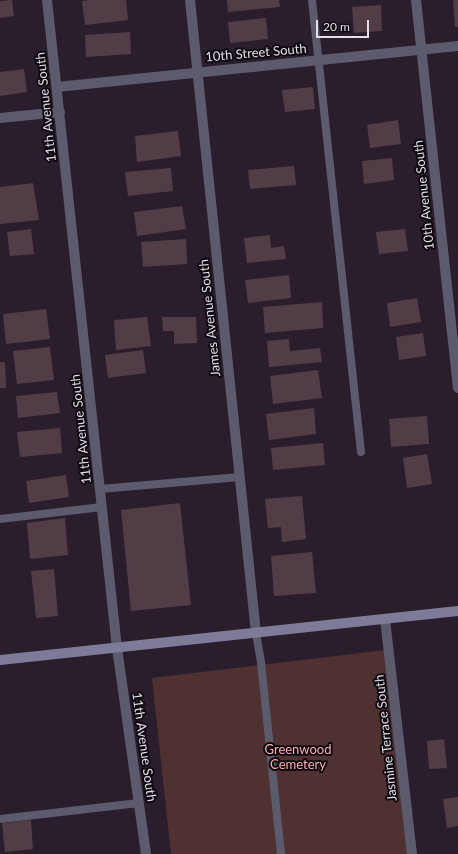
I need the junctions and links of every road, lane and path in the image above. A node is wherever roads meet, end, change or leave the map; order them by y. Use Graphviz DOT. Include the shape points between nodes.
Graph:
graph roads {
  1 [pos="47,0"];
  2 [pos="190,0"];
  3 [pos="312,0"];
  4 [pos="416,0"];
  5 [pos="458,46"];
  6 [pos="421,50"];
  7 [pos="318,60"];
  8 [pos="198,71"];
  9 [pos="57,87"];
  10 [pos="60,112"];
  11 [pos="0,118"];
  12 [pos="458,388"];
  13 [pos="361,452"];
  14 [pos="240,477"];
  15 [pos="100,489"];
  16 [pos="102,507"];
  17 [pos="0,519"];
  18 [pos="458,611"];
  19 [pos="386,618"];
  20 [pos="256,633"];
  21 [pos="117,648"];
  22 [pos="0,660"];
  23 [pos="139,803"];
  24 [pos="0,819"];
  25 [pos="146,854"];
  26 [pos="281,854"];
  27 [pos="412,854"];
  1 -- 9 [label="street, 11th Avenue South"];
  2 -- 8 [label="street, James Avenue South"];
  3 -- 7 [label="lane"];
  4 -- 6 [label="street, 10th Avenue South"];
  5 -- 6 [label="street, 10th Street South"];
  6 -- 7 [label="street, 10th Street South"];
  6 -- 12 [label="street, 10th Avenue South"];
  7 -- 8 [label="street, 10th Street South"];
  7 -- 13 [label="lane"];
  8 -- 9 [label="street, 10th Street South"];
  8 -- 14 [label="street, James Avenue South"];
  9 -- 10 [label="street, 11th Avenue South"];
  10 -- 11 [label="street"];
  10 -- 15 [label="street, 11th Avenue South"];
  14 -- 15 [label="lane"];
  14 -- 20 [label="street, James Avenue South"];
  15 -- 16 [label="street, 11th Avenue South"];
  16 -- 17 [label="lane"];
  16 -- 21 [label="street, 11th Avenue South"];
  18 -- 19 [label="main road"];
  19 -- 20 [label="main road"];
  19 -- 27 [label="street, Jasmine Terrace South"];
  20 -- 21 [label="main road"];
  20 -- 26 [label="lane"];
  21 -- 22 [label="main road"];
  21 -- 23 [label="street, 11th Avenue South"];
  23 -- 24 [label="lane"];
  23 -- 25 [label="street, 11th Avenue South"];
}
